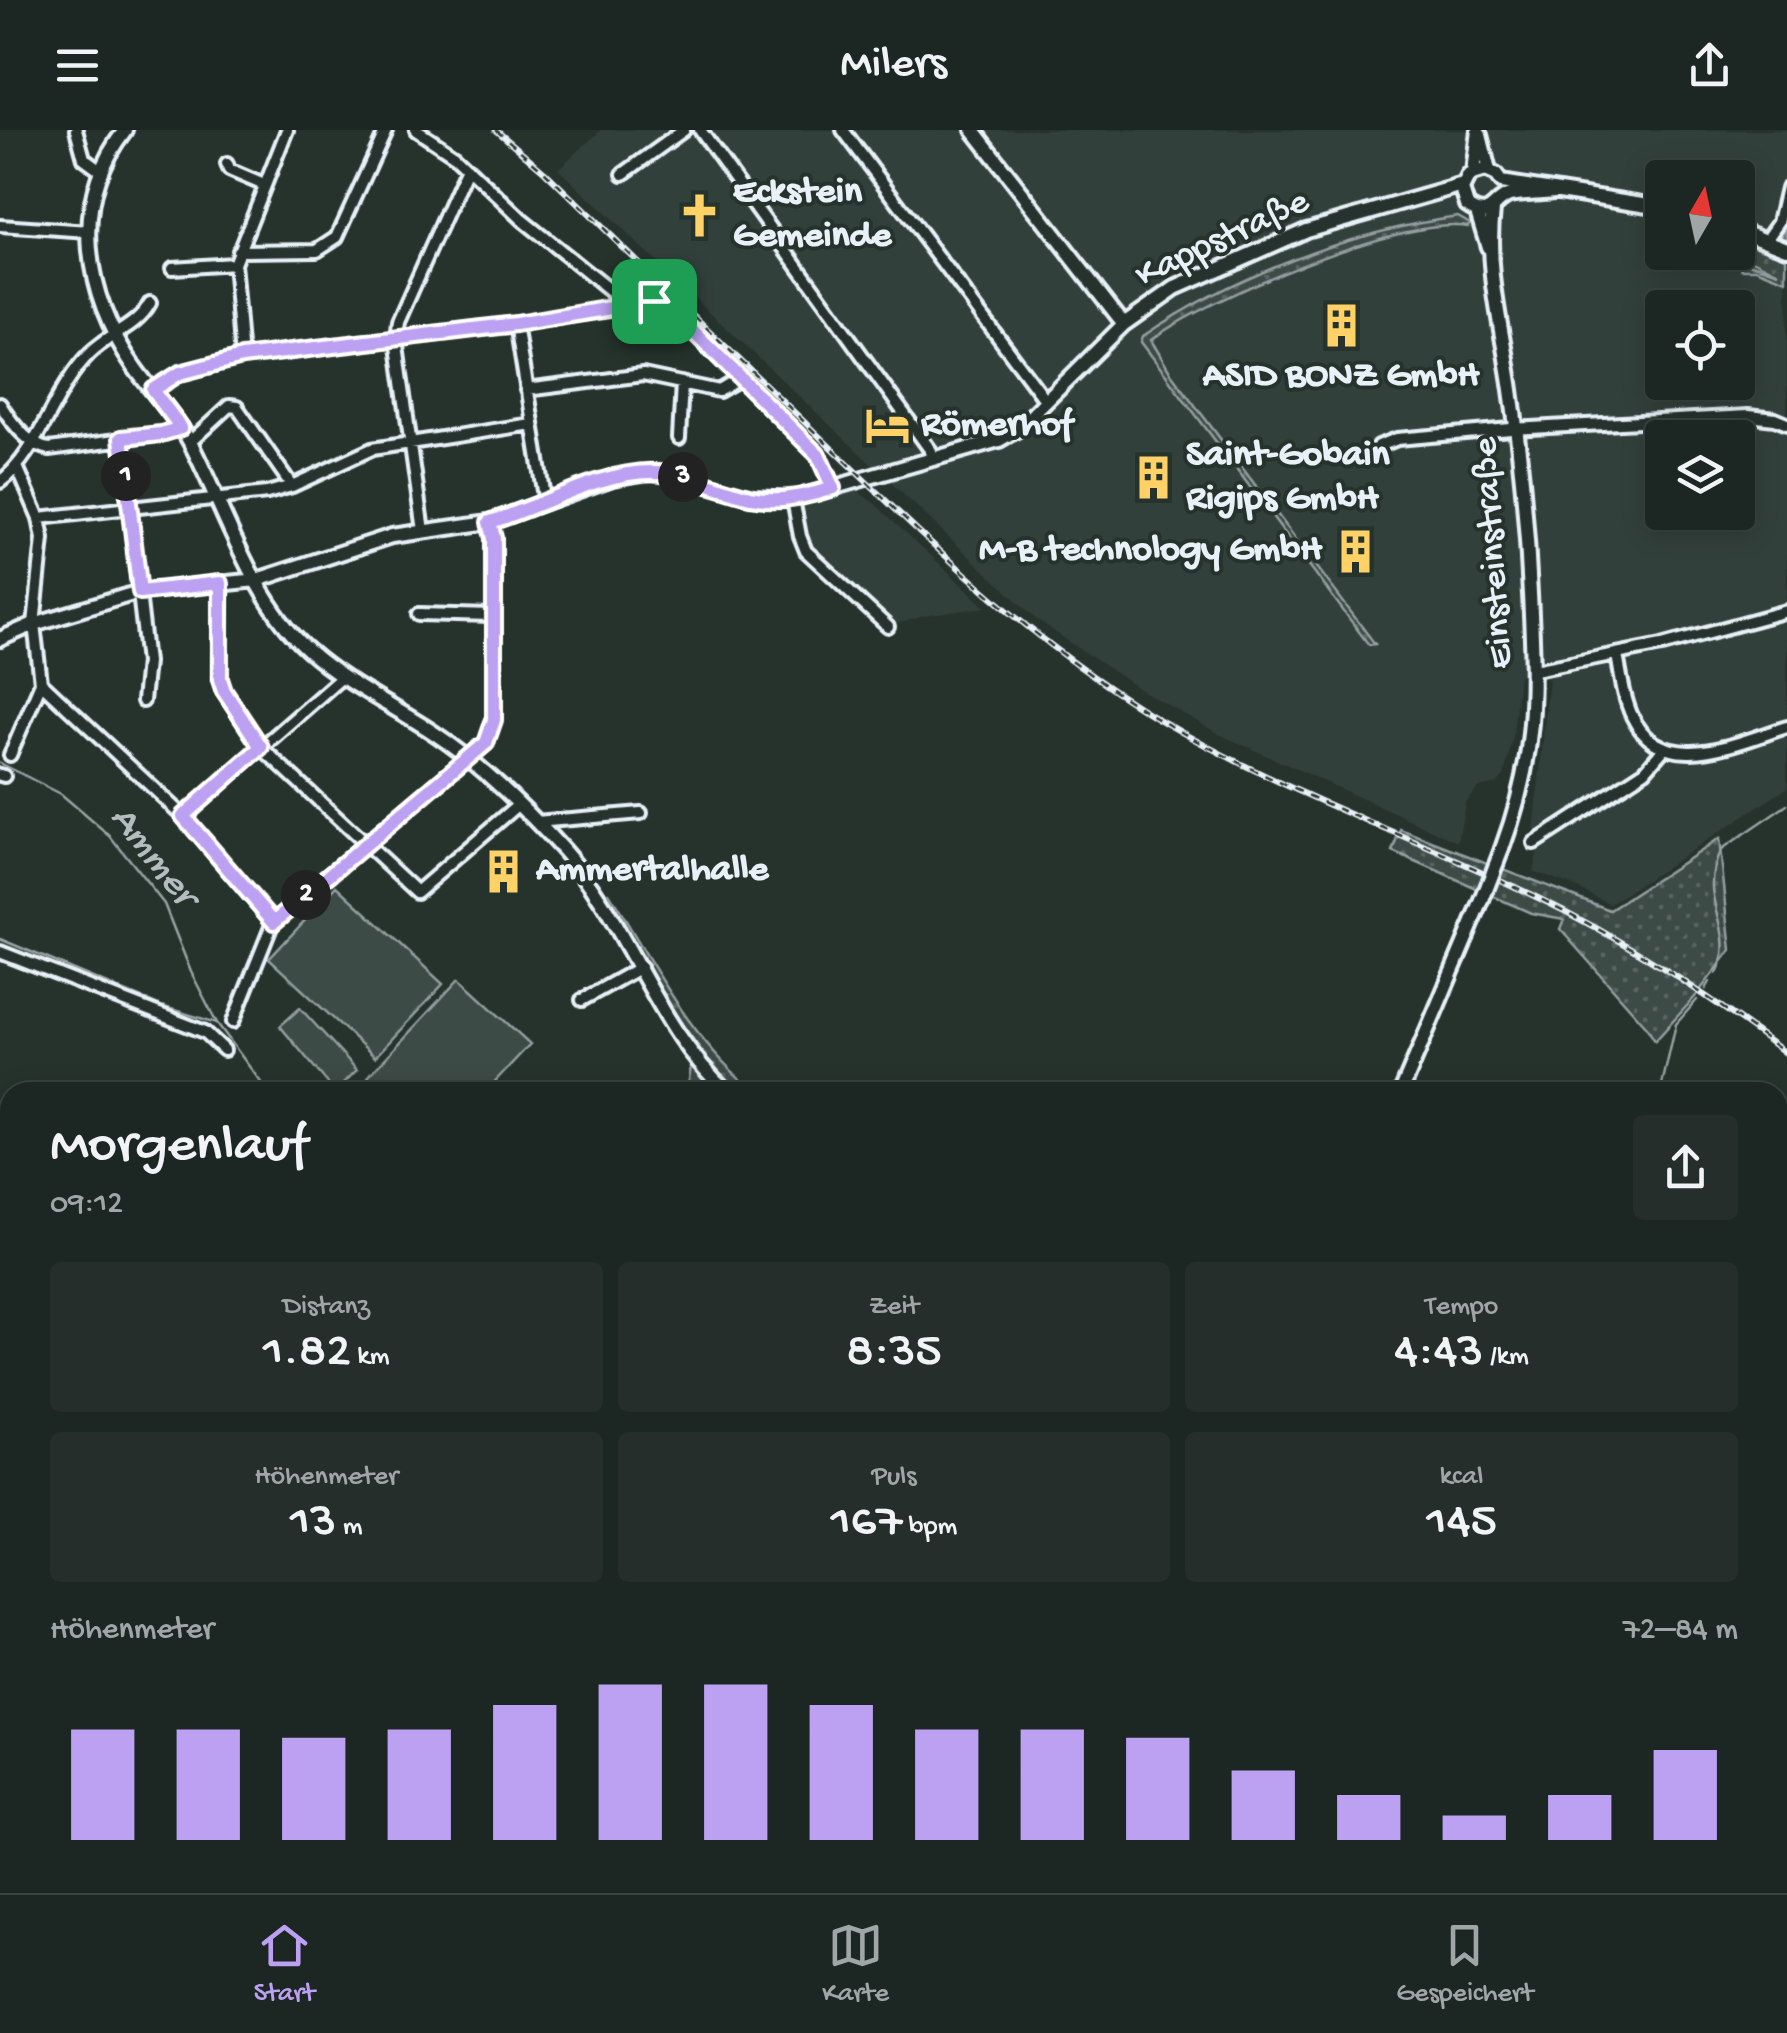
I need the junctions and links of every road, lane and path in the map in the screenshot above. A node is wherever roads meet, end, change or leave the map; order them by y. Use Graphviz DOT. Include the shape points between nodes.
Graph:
graph roads {
  1 [pos="76,130"];
  2 [pos="125,130"];
  3 [pos="287,130"];
  4 [pos="386,130"];
  5 [pos="416,130"];
  6 [pos="684,130"];
  7 [pos="700,130"];
  8 [pos="842,130"];
  9 [pos="973,130"];
  10 [pos="228,164"];
  11 [pos="467,167"];
  12 [pos="100,170"];
  13 [pos="1489,172"];
  14 [pos="1473,173"];
  15 [pos="624,174"];
  16 [pos="1501,182"];
  17 [pos="264,185"];
  18 [pos="1463,185"];
  19 [pos="1787,188"];
  20 [pos="1553,191"];
  21 [pos="1416,199"];
  22 [pos="1465,202"];
  23 [pos="1497,204"];
  24 [pos="1645,205"];
  25 [pos="1477,211"];
  26 [pos="0,226"];
  27 [pos="90,232"];
  28 [pos="1755,235"];
  29 [pos="1768,239"];
  30 [pos="1787,248"];
  31 [pos="1491,251"];
  32 [pos="238,252"];
  33 [pos="234,264"];
  34 [pos="172,268"];
  35 [pos="150,303"];
  36 [pos="630,306"];
  37 [pos="516,324"];
  38 [pos="1124,324"];
  39 [pos="114,336"];
  40 [pos="396,339"];
  41 [pos="242,357"];
  42 [pos="741,378"];
  43 [pos="682,383"];
  44 [pos="153,390"];
  45 [pos="526,390"];
  46 [pos="1046,401"];
  47 [pos="0,404"];
  48 [pos="531,424"];
  49 [pos="1787,424"];
  50 [pos="181,428"];
  51 [pos="1517,429"];
  52 [pos="121,438"];
  53 [pos="680,438"];
  54 [pos="32,440"];
  55 [pos="190,442"];
  56 [pos="409,442"];
  57 [pos="1378,446"];
  58 [pos="933,459"];
  59 [pos="18,468"];
  60 [pos="0,482"];
  61 [pos="292,486"];
  62 [pos="833,488"];
  63 [pos="217,496"];
  64 [pos="793,499"];
  65 [pos="545,504"];
  66 [pos="130,506"];
  67 [pos="39,518"];
  68 [pos="490,522"];
  69 [pos="423,532"];
  70 [pos="257,580"];
  71 [pos="220,583"];
  72 [pos="140,592"];
  73 [pos="1787,611"];
  74 [pos="420,614"];
  75 [pos="492,616"];
  76 [pos="34,624"];
  77 [pos="888,627"];
  78 [pos="0,640"];
  79 [pos="1617,655"];
  80 [pos="1535,670"];
  81 [pos="342,676"];
  82 [pos="41,683"];
  83 [pos="143,701"];
  84 [pos="1787,727"];
  85 [pos="261,747"];
  86 [pos="1664,749"];
  87 [pos="10,755"];
  88 [pos="468,759"];
  89 [pos="518,806"];
  90 [pos="641,813"];
  91 [pos="183,816"];
  92 [pos="536,822"];
  93 [pos="1534,843"];
  94 [pos="368,844"];
  95 [pos="274,922"];
  96 [pos="0,952"];
  97 [pos="641,968"];
  98 [pos="582,1000"];
  99 [pos="233,1022"];
  100 [pos="224,1050"];
  101 [pos="719,1082"];
  102 [pos="1404,1082"];
  1 -- 12 [label="street" via="84,160"];
  2 -- 12 [label="street"];
  3 -- 17 [label="street"];
  4 -- 32 [label="street" via="337,237 317,250"];
  5 -- 11 [label="street"];
  6 -- 15 [label="street"];
  7 -- 58 [label="street"];
  8 -- 46 [label="street"];
  9 -- 38 [label="street"];
  10 -- 17 [label="street" via="228,170"];
  11 -- 36 [label="street"];
  11 -- 40 [label="street"];
  12 -- 27 [label="street"];
  13 -- 14 [label="street"];
  13 -- 14 [label="street" via="1478,130"];
  13 -- 16 [label="street"];
  14 -- 18 [label="street"];
  16 -- 20 [label="street"];
  16 -- 23 [label="street"];
  17 -- 32 [label="street"];
  18 -- 21 [label="street, Kappstraße"];
  18 -- 22 [label="street"];
  19 -- 29 [label="street"];
  20 -- 23 [label="street"];
  20 -- 24 [label="street"];
  21 -- 22 [label="street, Kappstraße"];
  21 -- 38 [label="street, Kappstraße" via="1338,219 1233,260 1175,288"];
  22 -- 25 [label="street"];
  23 -- 25 [label="street"];
  23 -- 31 [label="street, Einsteinstraße"];
  25 -- 31 [label="street, Einsteinstraße"];
  26 -- 27 [label="street"];
  27 -- 39 [label="street" via="98,299"];
  28 -- 29 [label="street"];
  29 -- 30 [label="street"];
  31 -- 51 [label="street, Einsteinstraße"];
  32 -- 33 [label="street"];
  33 -- 34 [label="street"];
  33 -- 41 [label="street"];
  35 -- 39 [label="street" via="144,316"];
  36 -- 37 [label="street"];
  36 -- 42 [label="street" via="664,302"];
  37 -- 40 [label="street"];
  37 -- 45 [label="street"];
  38 -- 46 [label="street, Kappstraße"];
  39 -- 44 [label="street"];
  39 -- 54 [label="street" via="90,352"];
  40 -- 41 [label="street"];
  40 -- 56 [label="street"];
  41 -- 44 [label="street" via="180,373"];
  42 -- 43 [label="street" via="719,390"];
  42 -- 62 [label="street" via="818,455"];
  43 -- 45 [label="street" via="643,375"];
  43 -- 53 [label="street"];
  44 -- 50 [label="street"];
  45 -- 48 [label="street"];
  46 -- 58 [label="street, Kappstraße" via="999,440"];
  47 -- 54 [label="street"];
  48 -- 56 [label="street"];
  48 -- 65 [label="street"];
  49 -- 51 [label="street" via="1748,416"];
  50 -- 52 [label="street"];
  50 -- 55 [label="street"];
  51 -- 57 [label="street"];
  51 -- 80 [label="street, Einsteinstraße"];
  52 -- 54 [label="street" via="49,449"];
  52 -- 66 [label="street"];
  54 -- 59 [label="street"];
  55 -- 61 [label="street" via="229,406 237,407"];
  55 -- 63 [label="street"];
  56 -- 61 [label="street" via="372,449"];
  56 -- 69 [label="street"];
  58 -- 62 [label="street, Kappstraße"];
  59 -- 60 [label="street"];
  59 -- 67 [label="street"];
  61 -- 63 [label="street"];
  62 -- 64 [label="street, Kappstraße"];
  63 -- 66 [label="street"];
  63 -- 70 [label="street"];
  64 -- 65 [label="street, Kappstraße" via="752,498 650,472 612,478"];
  64 -- 77 [label="street" via="806,551"];
  65 -- 68 [label="street, Kappstraße"];
  66 -- 67 [label="street"];
  66 -- 72 [label="street"];
  67 -- 76 [label="street" via="44,539"];
  68 -- 69 [label="street, Kappstraße"];
  68 -- 75 [label="street"];
  69 -- 70 [label="street, Kappstraße" via="351,547"];
  70 -- 71 [label="street, Kappstraße"];
  70 -- 81 [label="street" via="282,623"];
  71 -- 72 [label="street, Kappstraße"];
  71 -- 85 [label="street" via="220,679"];
  72 -- 76 [label="street, Kappstraße"];
  72 -- 83 [label="street" via="147,662"];
  73 -- 79 [label="street"];
  74 -- 75 [label="street"];
  75 -- 88 [label="street" via="494,720 486,743"];
  76 -- 78 [label="street, Kappstraße"];
  76 -- 82 [label="street"];
  79 -- 80 [label="street"];
  79 -- 86 [label="street" via="1633,718"];
  80 -- 102 [label="street, Einsteinstraße, bridge" via="1520,794"];
  81 -- 85 [label="street"];
  81 -- 88 [label="street"];
  82 -- 87 [label="street"];
  82 -- 91 [label="street"];
  84 -- 86 [label="street" via="1704,752"];
  85 -- 91 [label="street"];
  85 -- 94 [label="street"];
  86 -- 93 [label="street" via="1645,770"];
  88 -- 89 [label="street"];
  88 -- 94 [label="street"];
  89 -- 92 [label="street"];
  89 -- 94 [label="street" via="417,892"];
  90 -- 92 [label="street"];
  91 -- 95 [label="street"];
  92 -- 97 [label="street" via="597,896"];
  94 -- 95 [label="street"];
  95 -- 99 [label="street"];
  96 -- 100 [label="street" via="205,1032"];
  97 -- 98 [label="street"];
  97 -- 101 [label="street" via="686,1047"];
}
